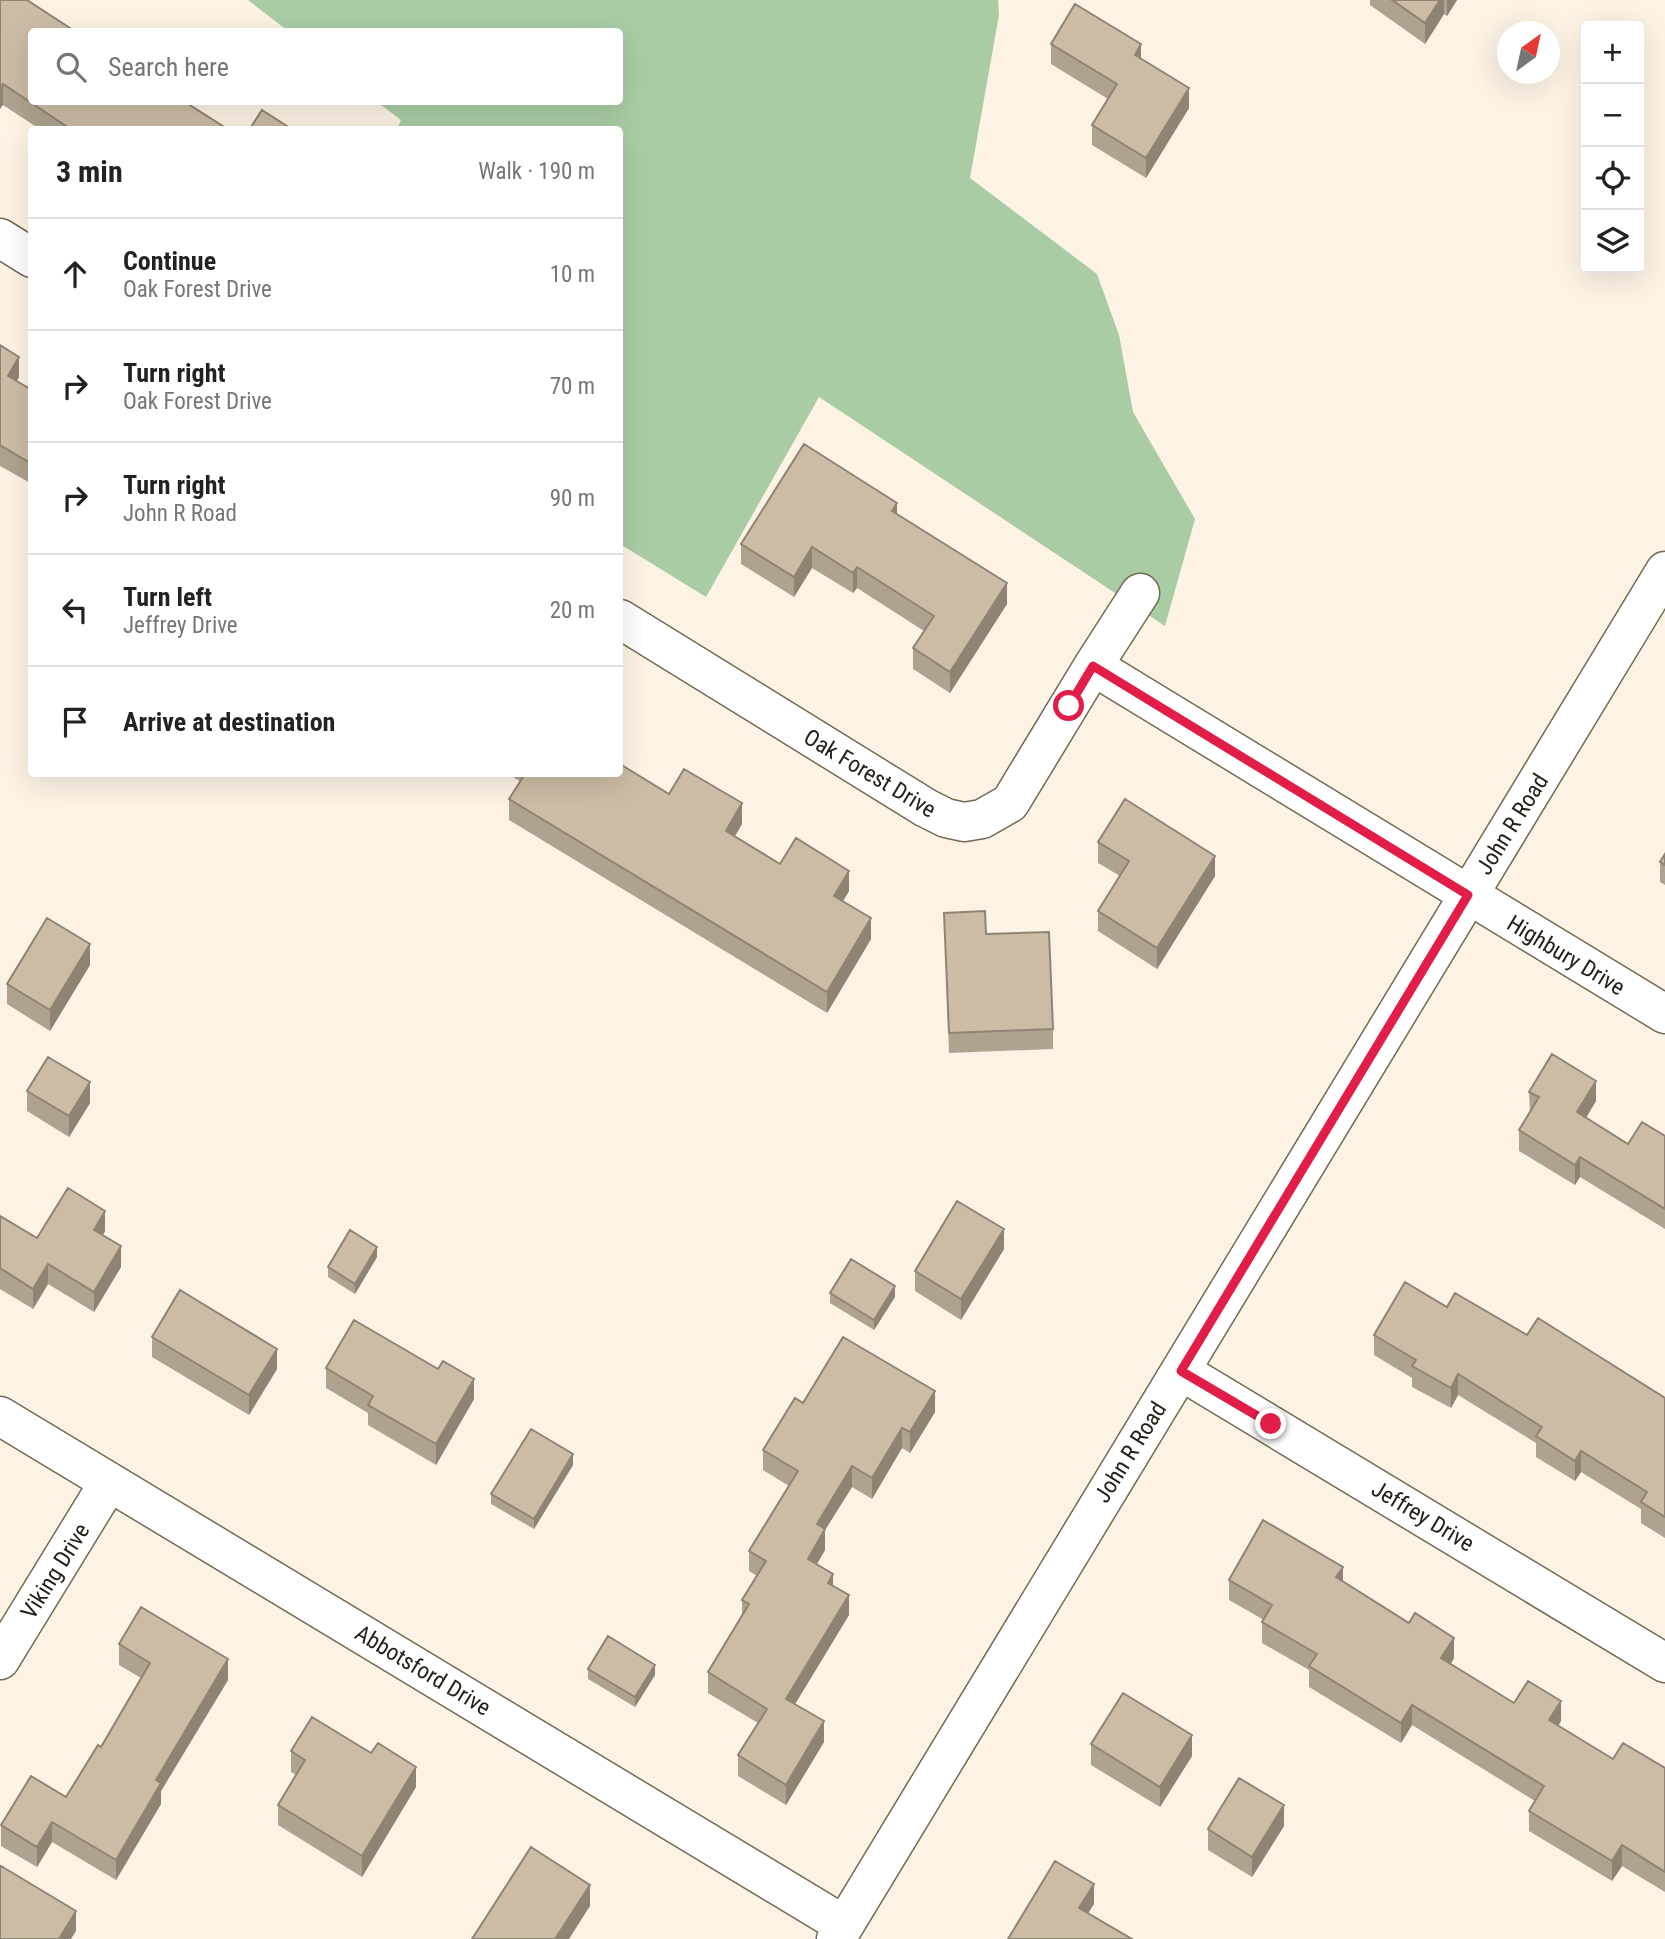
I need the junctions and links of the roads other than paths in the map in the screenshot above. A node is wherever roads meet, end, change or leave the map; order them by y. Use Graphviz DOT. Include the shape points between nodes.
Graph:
graph roads {
  1 [pos="0,239"];
  2 [pos="28,256"];
  3 [pos="1665,571"];
  4 [pos="1140,593"];
  5 [pos="623,622"];
  6 [pos="1093,666"];
  7 [pos="1468,895"];
  8 [pos="1665,1014"];
  9 [pos="1181,1371"];
  10 [pos="0,1416"];
  11 [pos="109,1482"];
  12 [pos="0,1660"];
  13 [pos="1665,1663"];
  14 [pos="840,1932"];
  1 -- 2 [label="street"];
  3 -- 7 [label="street, John R Road"];
  4 -- 6 [label="street, Oak Forest Drive"];
  5 -- 6 [label="street, Oak Forest Drive" via="926,808 964,822 982,820 1010,803"];
  6 -- 7 [label="street"];
  7 -- 8 [label="street, Highbury Drive"];
  7 -- 9 [label="street, John R Road"];
  9 -- 13 [label="street, Jeffrey Drive"];
  9 -- 14 [label="street, John R Road"];
  10 -- 11 [label="street, Abbotsford Drive"];
  11 -- 12 [label="street, Viking Drive"];
  11 -- 14 [label="street, Abbotsford Drive"];
}
